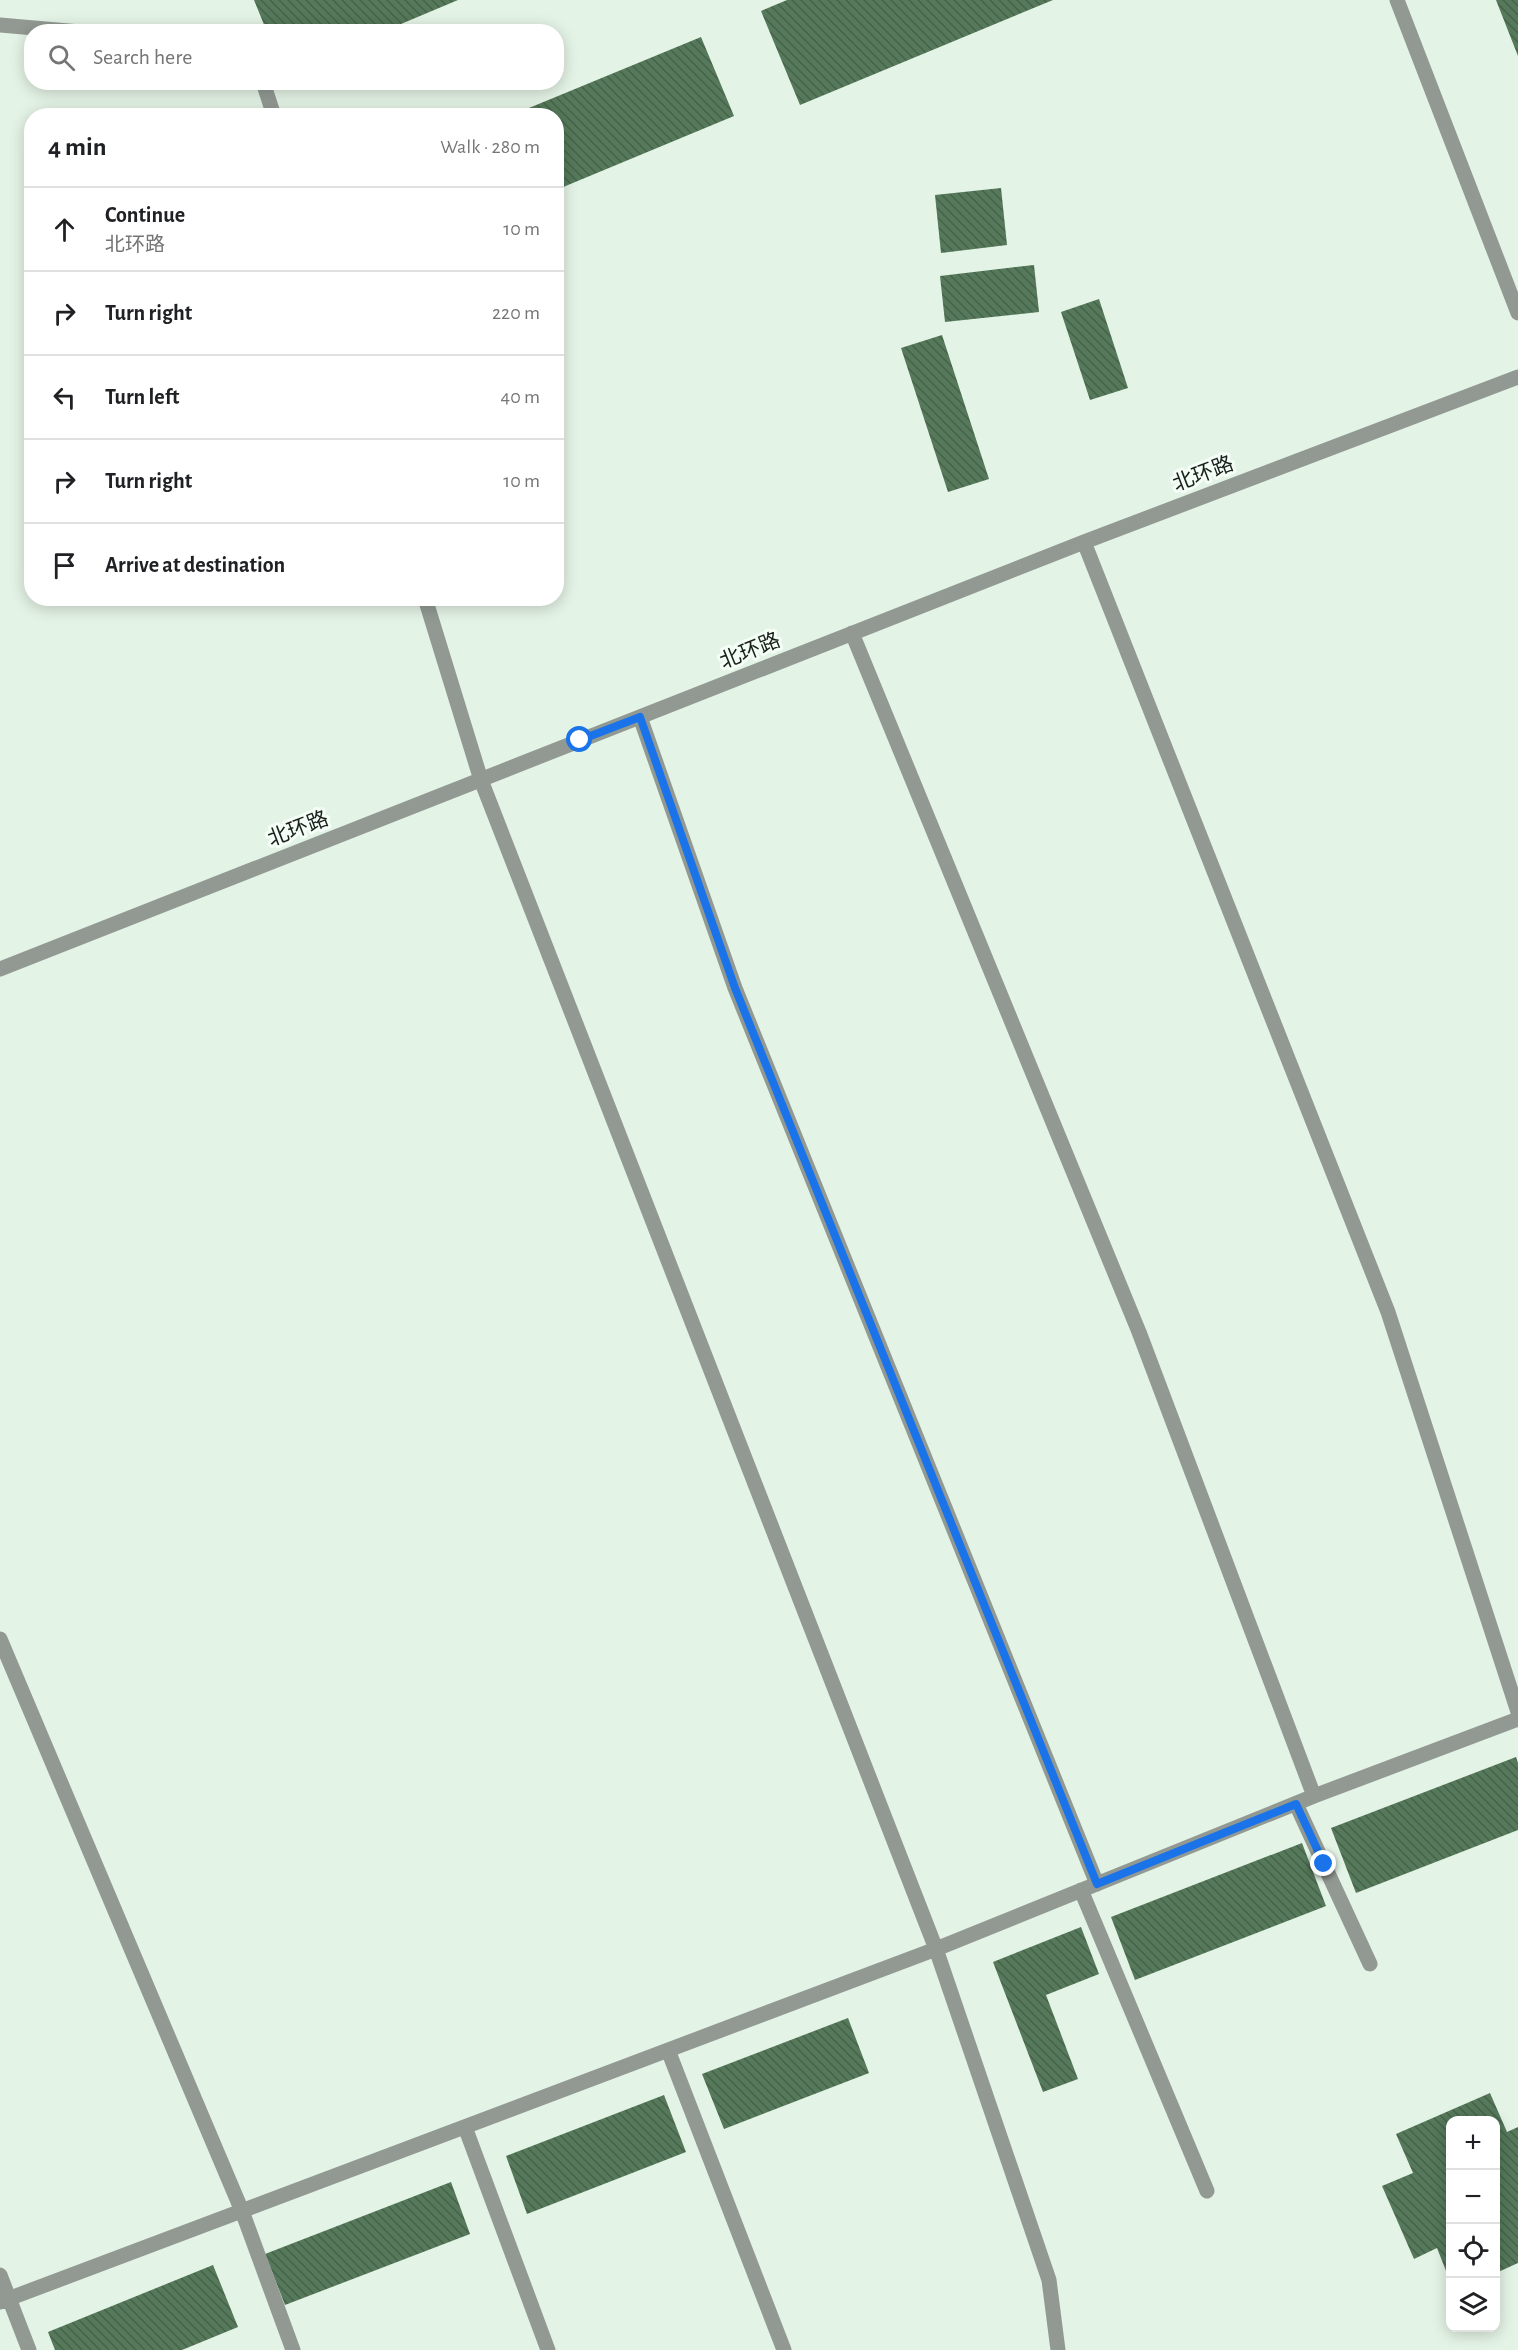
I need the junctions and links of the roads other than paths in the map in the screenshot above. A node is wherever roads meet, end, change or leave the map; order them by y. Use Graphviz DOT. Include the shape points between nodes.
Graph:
graph roads {
  1 [pos="1397,0"];
  2 [pos="0,25"];
  3 [pos="24,27"];
  4 [pos="266,90"];
  5 [pos="271,108"];
  6 [pos="1518,313"];
  7 [pos="1518,377"];
  8 [pos="1084,542"];
  9 [pos="427,606"];
  10 [pos="852,633"];
  11 [pos="640,717"];
  12 [pos="481,780"];
  13 [pos="0,969"];
  14 [pos="0,1638"];
  15 [pos="1518,1712"];
  16 [pos="1518,1719"];
  17 [pos="1314,1796"];
  18 [pos="1296,1804"];
  19 [pos="1097,1884"];
  20 [pos="1080,1890"];
  21 [pos="936,1949"];
  22 [pos="1370,1964"];
  23 [pos="668,2050"];
  24 [pos="465,2127"];
  25 [pos="1207,2191"];
  26 [pos="242,2211"];
  27 [pos="0,2275"];
  28 [pos="4,2301"];
  29 [pos="29,2350"];
  30 [pos="293,2350"];
  31 [pos="548,2350"];
  32 [pos="784,2350"];
  33 [pos="1058,2350"];
  1 -- 6 [label="street"];
  2 -- 3 [label="street"];
  4 -- 5 [label="street"];
  7 -- 8 [label="street, 北环路"];
  8 -- 10 [label="street, 北环路"];
  8 -- 15 [label="street" via="1388,1312"];
  9 -- 12 [label="street"];
  10 -- 11 [label="street, 北环路"];
  10 -- 17 [label="street" via="1139,1332"];
  11 -- 12 [label="street, 北环路"];
  11 -- 19 [label="street" via="735,988"];
  12 -- 13 [label="street, 北环路"];
  12 -- 21 [label="street"];
  14 -- 26 [label="street"];
  16 -- 17 [label="street"];
  17 -- 18 [label="street"];
  18 -- 19 [label="street"];
  18 -- 22 [label="street"];
  19 -- 20 [label="street"];
  20 -- 21 [label="street"];
  20 -- 25 [label="street"];
  21 -- 23 [label="street"];
  21 -- 33 [label="street" via="1049,2280"];
  23 -- 24 [label="street"];
  23 -- 32 [label="street"];
  24 -- 26 [label="street"];
  24 -- 31 [label="street"];
  26 -- 28 [label="street"];
  26 -- 30 [label="street"];
  27 -- 28 [label="street"];
  28 -- 29 [label="street"];
}
